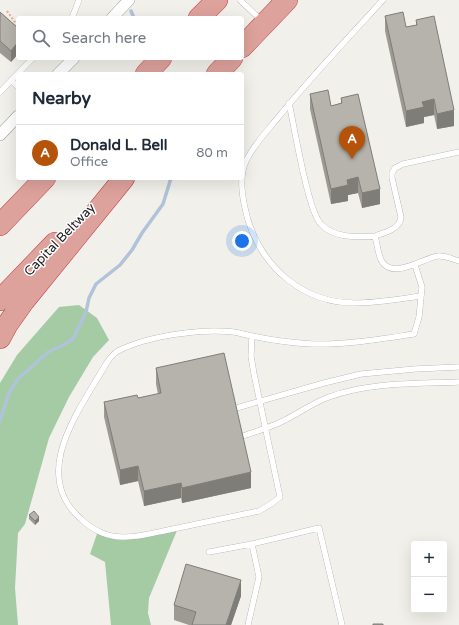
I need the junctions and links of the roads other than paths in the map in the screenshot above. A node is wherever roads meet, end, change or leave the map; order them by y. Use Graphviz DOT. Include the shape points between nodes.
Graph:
graph roads {
  1 [pos="80,0"];
  2 [pos="129,0"];
  3 [pos="216,0"];
  4 [pos="240,0"];
  5 [pos="287,0"];
  6 [pos="383,0"];
  7 [pos="73,16"];
  8 [pos="114,16"];
  9 [pos="201,16"];
  10 [pos="265,24"];
  11 [pos="244,46"];
  12 [pos="31,60"];
  13 [pos="72,60"];
  14 [pos="159,60"];
  15 [pos="230,60"];
  16 [pos="19,72"];
  17 [pos="60,72"];
  18 [pos="148,72"];
  19 [pos="219,72"];
  20 [pos="16,75"];
  21 [pos="11,80"];
  22 [pos="16,85"];
  23 [pos="0,92"];
  24 [pos="289,104"];
  25 [pos="16,118"];
  26 [pos="0,135"];
  27 [pos="459,152"];
  28 [pos="244,168"];
  29 [pos="35,180"];
  30 [pos="43,180"];
  31 [pos="115,180"];
  32 [pos="122,180"];
  33 [pos="242,180"];
  34 [pos="0,210"];
  35 [pos="0,225"];
  36 [pos="376,236"];
  37 [pos="459,261"];
  38 [pos="415,265"];
  39 [pos="421,296"];
  40 [pos="0,300"];
  41 [pos="252,336"];
  42 [pos="0,338"];
  43 [pos="459,367"];
  44 [pos="459,382"];
  45 [pos="260,402"];
  46 [pos="233,409"];
  47 [pos="266,429"];
  48 [pos="240,437"];
  49 [pos="252,544"];
  50 [pos="209,552"];
  51 [pos="248,625"];
  52 [pos="342,625"];
  1 -- 7 [label="lane"];
  2 -- 8 [label="street"];
  3 -- 9 [label="highway"];
  4 -- 10 [label="lane"];
  5 -- 10 [label="highway"];
  6 -- 24 [label="lane"];
  10 -- 11 [label="highway"];
  12 -- 16 [label="lane"];
  13 -- 17 [label="street"];
  14 -- 18 [label="highway"];
  15 -- 19 [label="highway"];
  20 -- 21 [label="lane"];
  21 -- 22 [label="lane"];
  21 -- 23 [label="lane"];
  24 -- 28 [label="lane" via="249,155"];
  24 -- 36 [label="lane" via="308,193 320,224 338,235"];
  25 -- 26 [label="street"];
  27 -- 36 [label="lane" via="394,168 392,178 401,221 395,228"];
  29 -- 34 [label="highway"];
  30 -- 35 [label="highway"];
  31 -- 40 [label="highway, Capital Beltway"];
  32 -- 42 [label="highway" via="24,301"];
  33 -- 39 [label="lane" via="245,208 252,231 263,253 282,276 304,290 330,299 355,303"];
  36 -- 38 [label="lane" via="382,260 387,266 400,269"];
  37 -- 38 [label="lane" via="442,256"];
  38 -- 39 [label="lane" via="421,283"];
  39 -- 41 [label="lane" via="419,318 414,334 323,344"];
  41 -- 45 [label="lane" via="252,356"];
  41 -- 47 [label="lane" via="208,331 181,334 150,340 114,354 106,364 60,451 58,468 61,490 76,516 87,525 111,536 124,538 259,511 280,497"];
  43 -- 45 [label="lane" via="361,374"];
  44 -- 47 [label="lane" via="405,384 340,393 320,400"];
  45 -- 46 [label="lane"];
  45 -- 47 [label="lane"];
  47 -- 48 [label="lane"];
  49 -- 50 [label="lane"];
  49 -- 51 [label="lane" via="259,577"];
  49 -- 52 [label="lane" via="319,528"];
}
